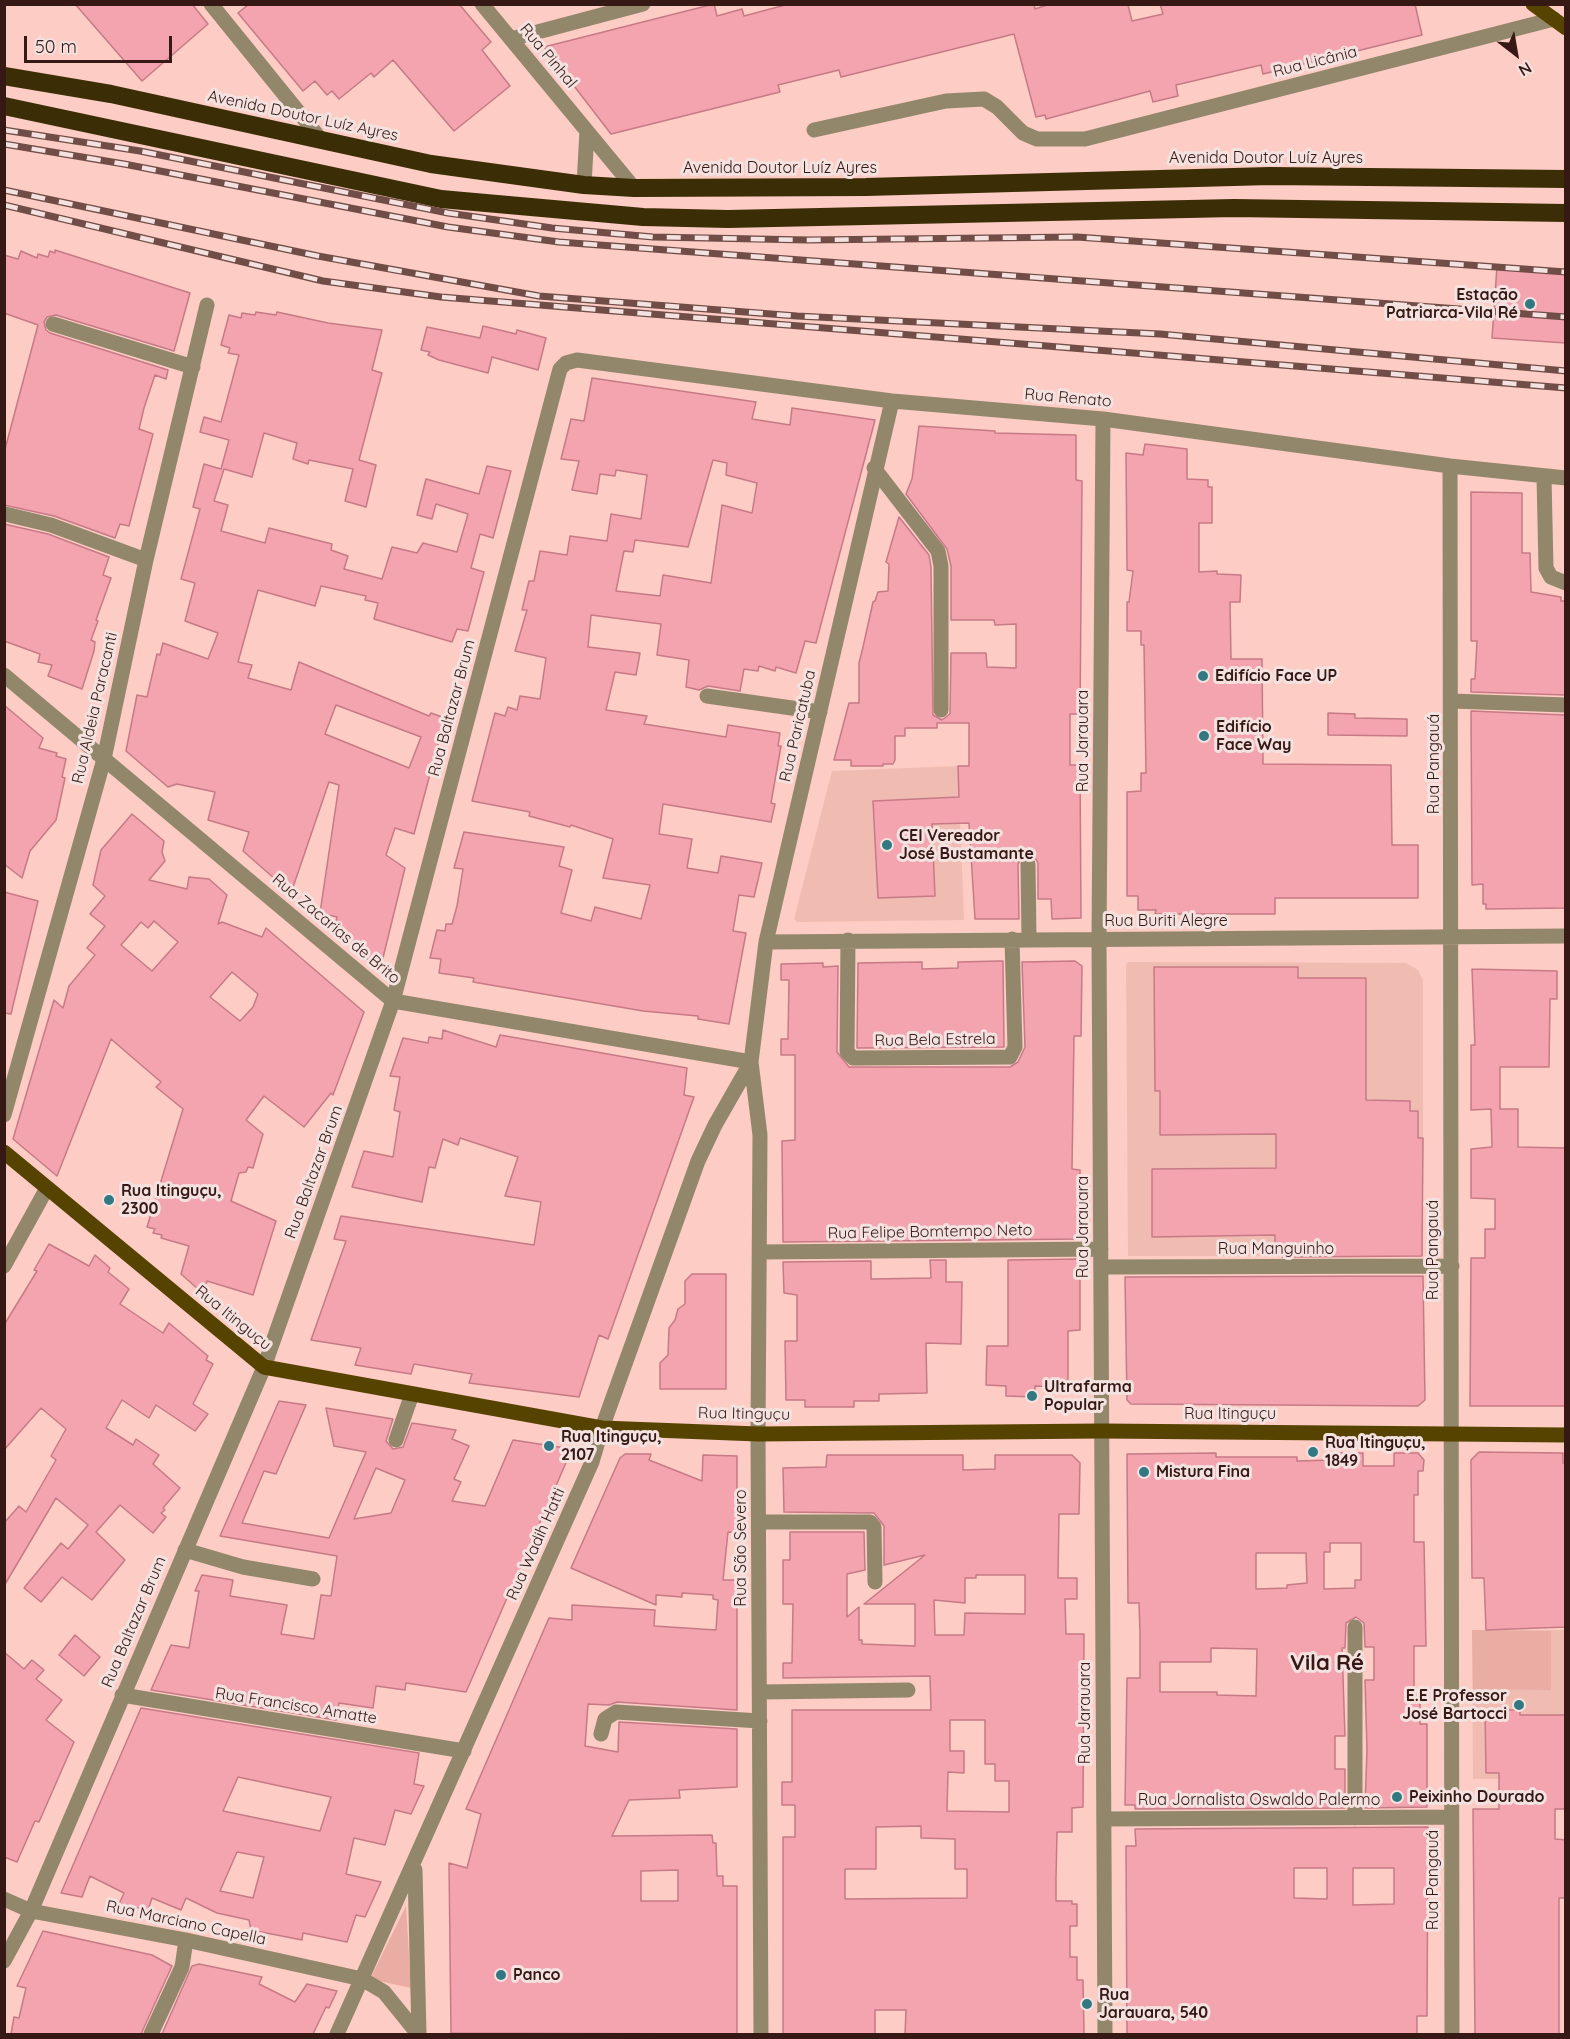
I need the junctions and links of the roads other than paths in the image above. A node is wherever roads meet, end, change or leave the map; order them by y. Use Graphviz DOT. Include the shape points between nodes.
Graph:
graph roads {
  1 [pos="211,4"];
  2 [pos="483,4"];
  3 [pos="644,4"];
  4 [pos="1533,4"];
  5 [pos="1560,24"];
  6 [pos="511,39"];
  7 [pos="4,76"];
  8 [pos="4,106"];
  9 [pos="814,130"];
  10 [pos="586,131"];
  11 [pos="322,141"];
  12 [pos="1566,179"];
  13 [pos="584,185"];
  14 [pos="634,188"];
  15 [pos="1566,213"];
  16 [pos="207,305"];
  17 [pos="53,324"];
  18 [pos="566,363"];
  19 [pos="193,367"];
  20 [pos="892,401"];
  21 [pos="1104,419"];
  22 [pos="1450,466"];
  23 [pos="874,468"];
  24 [pos="1544,477"];
  25 [pos="1566,478"];
  26 [pos="5,514"];
  27 [pos="146,560"];
  28 [pos="1566,583"];
  29 [pos="4,675"];
  30 [pos="707,696"];
  31 [pos="1452,701"];
  32 [pos="1566,705"];
  33 [pos="941,710"];
  34 [pos="820,712"];
  35 [pos="104,759"];
  36 [pos="1028,864"];
  37 [pos="1566,936"];
  38 [pos="1452,937"];
  39 [pos="1012,939"];
  40 [pos="1029,939"];
  41 [pos="1099,939"];
  42 [pos="848,940"];
  43 [pos="766,942"];
  44 [pos="393,1001"];
  45 [pos="751,1062"];
  46 [pos="4,1115"];
  47 [pos="4,1152"];
  48 [pos="47,1188"];
  49 [pos="1101,1249"];
  50 [pos="760,1252"];
  51 [pos="4,1266"];
  52 [pos="1452,1266"];
  53 [pos="1101,1267"];
  54 [pos="264,1367"];
  55 [pos="412,1394"];
  56 [pos="602,1428"];
  57 [pos="1102,1431"];
  58 [pos="1450,1433"];
  59 [pos="758,1434"];
  60 [pos="1566,1435"];
  61 [pos="396,1440"];
  62 [pos="759,1522"];
  63 [pos="185,1550"];
  64 [pos="313,1579"];
  65 [pos="875,1582"];
  66 [pos="1355,1627"];
  67 [pos="908,1690"];
  68 [pos="760,1692"];
  69 [pos="122,1695"];
  70 [pos="760,1721"];
  71 [pos="601,1734"];
  72 [pos="464,1751"];
  73 [pos="1450,1817"];
  74 [pos="1355,1818"];
  75 [pos="1104,1819"];
  76 [pos="414,1866"];
  77 [pos="4,1899"];
  78 [pos="31,1911"];
  79 [pos="186,1940"];
  80 [pos="4,1961"];
  81 [pos="362,1979"];
  82 [pos="151,2034"];
  83 [pos="337,2034"];
  84 [pos="418,2034"];
  85 [pos="761,2034"];
  86 [pos="1105,2034"];
  87 [pos="1452,2034"];
  1 -- 11 [label="street"];
  2 -- 6 [label="street, Rua Pinhal"];
  3 -- 6 [label="street"];
  4 -- 5 [label="main road"];
  5 -- 9 [label="street, Rua Licânia" via="1085,139 1037,139 1023,133 984,99 946,101"];
  6 -- 10 [label="street, Rua Pinhal"];
  7 -- 11 [label="highway, Avenida Doutor Luíz Ayres" via="111,93"];
  8 -- 15 [label="highway" via="441,199 643,217 739,219 1234,208"];
  10 -- 13 [label="street"];
  10 -- 14 [label="street, Rua Pinhal"];
  11 -- 13 [label="highway, Avenida Doutor Luíz Ayres" via="431,164"];
  12 -- 14 [label="highway, Avenida Doutor Luíz Ayres" via="1270,176 866,187"];
  13 -- 14 [label="highway, Avenida Doutor Luíz Ayres"];
  16 -- 19 [label="street, Rua Aldeia Paracanti"];
  17 -- 19 [label="street"];
  18 -- 20 [label="street, Rua Renato" via="577,360"];
  18 -- 44 [label="street, Rua Baltazar Brum" via="560,369"];
  19 -- 27 [label="street, Rua Aldeia Paracanti"];
  20 -- 21 [label="street, Rua Renato"];
  20 -- 23 [label="street, Rua Paricatuba"];
  21 -- 22 [label="street, Rua Renato"];
  21 -- 41 [label="street, Rua Jarauara"];
  22 -- 24 [label="street, Rua Renato"];
  22 -- 31 [label="street, Rua Pangauá"];
  23 -- 33 [label="street" via="938,551"];
  23 -- 34 [label="street, Rua Paricatuba"];
  24 -- 25 [label="street, Rua Renato"];
  24 -- 28 [label="street" via="1546,568 1551,577"];
  26 -- 27 [label="street" via="51,525"];
  27 -- 35 [label="street, Rua Aldeia Paracanti"];
  29 -- 35 [label="street, Rua Zacarias de Brito"];
  30 -- 34 [label="street"];
  31 -- 32 [label="street"];
  31 -- 38 [label="street, Rua Pangauá"];
  34 -- 43 [label="street, Rua Paricatuba"];
  35 -- 44 [label="street, Rua Zacarias de Brito"];
  35 -- 46 [label="street, Rua Aldeia Paracanti"];
  36 -- 40 [label="street"];
  37 -- 38 [label="street, Rua Buriti Alegre"];
  38 -- 41 [label="street, Rua Buriti Alegre"];
  38 -- 52 [label="street, Rua Pangauá"];
  39 -- 40 [label="street, Rua Buriti Alegre"];
  39 -- 42 [label="street, Rua Buriti Alegre"];
  39 -- 42 [label="street, Rua Bela Estrela" via="1015,1047 1010,1057 849,1056"];
  40 -- 41 [label="street, Rua Buriti Alegre"];
  41 -- 49 [label="street, Rua Jarauara"];
  42 -- 43 [label="street, Rua Buriti Alegre"];
  43 -- 45 [label="street, Rua Paricatuba"];
  44 -- 45 [label="street, Rua Zacarias de Brito"];
  44 -- 54 [label="street, Rua Baltazar Brum"];
  45 -- 50 [label="street, Rua São Severo" via="760,1135"];
  45 -- 56 [label="street, Rua Wadih Hatti" via="698,1161"];
  47 -- 48 [label="main road, Rua Itinguçu"];
  48 -- 51 [label="street"];
  48 -- 54 [label="main road, Rua Itinguçu"];
  49 -- 50 [label="street, Rua Felipe Bomtempo Neto"];
  49 -- 53 [label="street, Rua Jarauara"];
  50 -- 59 [label="street, Rua São Severo"];
  52 -- 53 [label="street, Rua Manguinho"];
  52 -- 58 [label="street, Rua Pangauá"];
  53 -- 57 [label="street, Rua Jarauara"];
  54 -- 55 [label="main road, Rua Itinguçu"];
  54 -- 63 [label="street, Rua Baltazar Brum"];
  55 -- 56 [label="main road, Rua Itinguçu"];
  55 -- 61 [label="street"];
  56 -- 59 [label="main road, Rua Itinguçu"];
  56 -- 72 [label="street, Rua Wadih Hatti" via="592,1462"];
  57 -- 58 [label="main road, Rua Itinguçu"];
  57 -- 59 [label="main road, Rua Itinguçu"];
  57 -- 75 [label="street, Rua Jarauara"];
  58 -- 60 [label="main road, Rua Itinguçu"];
  58 -- 73 [label="street, Rua Pangauá"];
  59 -- 62 [label="street, Rua São Severo"];
  62 -- 65 [label="street" via="870,1522 874,1527"];
  62 -- 68 [label="street, Rua São Severo"];
  63 -- 64 [label="street" via="243,1567"];
  63 -- 69 [label="street, Rua Baltazar Brum"];
  66 -- 74 [label="street"];
  67 -- 68 [label="street"];
  68 -- 70 [label="street, Rua São Severo"];
  69 -- 72 [label="street, Rua Francisco Amatte"];
  69 -- 78 [label="street, Rua Baltazar Brum"];
  70 -- 71 [label="street" via="616,1712 606,1719"];
  70 -- 85 [label="street, Rua São Severo"];
  72 -- 76 [label="street, Rua Wadih Hatti"];
  73 -- 74 [label="street, Rua Jornalista Oswaldo Palermo"];
  73 -- 87 [label="street, Rua Pangauá"];
  74 -- 75 [label="street, Rua Jornalista Oswaldo Palermo"];
  75 -- 86 [label="street, Rua Jarauara"];
  76 -- 81 [label="street, Rua Wadih Hatti"];
  76 -- 84 [label="street"];
  77 -- 78 [label="street, Rua Marciano Capella"];
  78 -- 79 [label="street, Rua Marciano Capella"];
  78 -- 80 [label="street, Rua Baltazar Brum"];
  79 -- 81 [label="street, Rua Marciano Capella"];
  79 -- 82 [label="street" via="182,1966"];
  81 -- 83 [label="street, Rua Wadih Hatti"];
  81 -- 84 [label="street" via="384,1992"];
}
